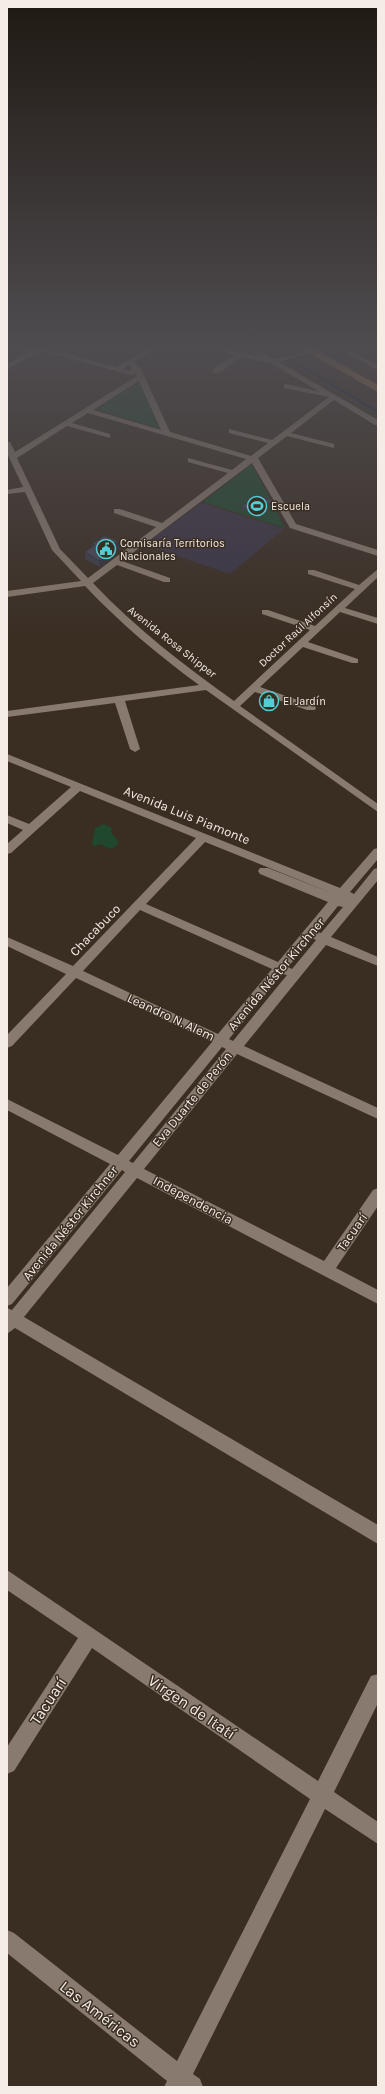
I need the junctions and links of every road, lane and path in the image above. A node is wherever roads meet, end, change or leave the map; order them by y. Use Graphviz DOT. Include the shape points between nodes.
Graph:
graph roads {
  1 [pos="7,444"];
  2 [pos="35,444"];
  3 [pos="201,444"];
  4 [pos="274,444"];
  5 [pos="323,444"];
  6 [pos="331,446"];
  7 [pos="13,457"];
  8 [pos="254,459"];
  9 [pos="191,460"];
  10 [pos="235,473"];
  11 [pos="28,489"];
  12 [pos="7,492"];
  13 [pos="117,511"];
  14 [pos="163,526"];
  15 [pos="378,553"];
  16 [pos="114,562"];
  17 [pos="311,572"];
  18 [pos="378,572"];
  19 [pos="167,580"];
  20 [pos="87,583"];
  21 [pos="361,588"];
  22 [pos="7,594"];
  23 [pos="339,609"];
  24 [pos="265,612"];
  25 [pos="378,621"];
  26 [pos="316,629"];
  27 [pos="302,643"];
  28 [pos="355,661"];
  29 [pos="209,687"];
  30 [pos="254,688"];
  31 [pos="119,699"];
  32 [pos="234,706"];
  33 [pos="311,708"];
  34 [pos="7,714"];
  35 [pos="135,749"];
  36 [pos="7,757"];
  37 [pos="7,766"];
  38 [pos="75,789"];
  39 [pos="378,809"];
  40 [pos="7,819"];
  41 [pos="30,829"];
  42 [pos="201,841"];
  43 [pos="7,850"];
  44 [pos="378,852"];
  45 [pos="378,872"];
  46 [pos="339,897"];
  47 [pos="353,902"];
  48 [pos="139,905"];
  49 [pos="310,933"];
  50 [pos="323,939"];
  51 [pos="7,941"];
  52 [pos="378,962"];
  53 [pos="281,968"];
  54 [pos="74,972"];
  55 [pos="295,974"];
  56 [pos="221,1041"];
  57 [pos="7,1043"];
  58 [pos="235,1047"];
  59 [pos="7,1104"];
  60 [pos="378,1114"];
  61 [pos="120,1162"];
  62 [pos="135,1170"];
  63 [pos="378,1194"];
  64 [pos="326,1270"];
  65 [pos="378,1297"];
  66 [pos="7,1299"];
  67 [pos="9,1320"];
  68 [pos="378,1534"];
  69 [pos="7,1579"];
  70 [pos="89,1637"];
  71 [pos="378,1683"];
  72 [pos="7,1764"];
  73 [pos="322,1795"];
  74 [pos="378,1834"];
  75 [pos="7,1940"];
  76 [pos="182,2084"];
  1 -- 7 [label="street, Avenida Rosa Shipper"];
  2 -- 7 [label="street"];
  3 -- 8 [label="street"];
  4 -- 8 [label="street"];
  5 -- 6 [label="street"];
  7 -- 11 [label="street, Avenida Rosa Shipper"];
  8 -- 10 [label="street"];
  8 -- 15 [label="street" via="293,526"];
  9 -- 10 [label="street"];
  10 -- 14 [label="street"];
  11 -- 12 [label="street"];
  11 -- 20 [label="street, Avenida Rosa Shipper" via="56,550"];
  13 -- 14 [label="street"];
  14 -- 16 [label="street"];
  16 -- 19 [label="street"];
  16 -- 20 [label="street"];
  17 -- 21 [label="street"];
  18 -- 21 [label="street, Doctor Raúl Alfonsín"];
  20 -- 22 [label="street"];
  20 -- 29 [label="street, Avenida Rosa Shipper" via="145,639"];
  21 -- 23 [label="street, Doctor Raúl Alfonsín"];
  23 -- 25 [label="street"];
  23 -- 26 [label="street, Doctor Raúl Alfonsín"];
  24 -- 26 [label="street"];
  26 -- 27 [label="street, Doctor Raúl Alfonsín"];
  27 -- 28 [label="street"];
  27 -- 30 [label="street, Doctor Raúl Alfonsín"];
  29 -- 31 [label="street"];
  29 -- 32 [label="street, Avenida Rosa Shipper"];
  30 -- 32 [label="street, Doctor Raúl Alfonsín"];
  30 -- 33 [label="street"];
  31 -- 34 [label="street"];
  31 -- 35 [label="street"];
  32 -- 39 [label="street, Avenida Rosa Shipper"];
  36 -- 38 [label="street, Avenida Luis Piamonte"];
  37 -- 38 [label="street, Avenida Luis Piamonte"];
  38 -- 41 [label="street"];
  38 -- 42 [label="street, Avenida Luis Piamonte"];
  40 -- 41 [label="street"];
  41 -- 43 [label="street"];
  42 -- 46 [label="street, Avenida Luis Piamonte"];
  42 -- 48 [label="street, Chacabuco"];
  44 -- 46 [label="street, Avenida Néstor Kirchner"];
  45 -- 47 [label="street, Eva Duarte de Perón"];
  46 -- 47 [label="street, Avenida Luis Piamonte"];
  46 -- 49 [label="street, Avenida Néstor Kirchner"];
  47 -- 50 [label="street, Eva Duarte de Perón"];
  48 -- 53 [label="street"];
  48 -- 54 [label="street, Chacabuco"];
  49 -- 50 [label="street"];
  49 -- 53 [label="street, Avenida Néstor Kirchner"];
  50 -- 52 [label="street"];
  50 -- 55 [label="street, Eva Duarte de Perón"];
  51 -- 54 [label="street, Leandro N. Alem"];
  53 -- 55 [label="street"];
  53 -- 56 [label="street, Avenida Néstor Kirchner"];
  54 -- 56 [label="street, Leandro N. Alem"];
  54 -- 57 [label="street, Chacabuco"];
  55 -- 58 [label="street, Eva Duarte de Perón"];
  56 -- 58 [label="street, Leandro N. Alem"];
  56 -- 61 [label="street, Avenida Néstor Kirchner"];
  58 -- 60 [label="street, Leandro N. Alem"];
  58 -- 62 [label="street, Eva Duarte de Perón"];
  59 -- 61 [label="street, Independencia"];
  61 -- 62 [label="street, Independencia"];
  61 -- 66 [label="street, Avenida Néstor Kirchner"];
  62 -- 64 [label="street, Independencia"];
  62 -- 67 [label="street, Eva Duarte de Perón"];
  63 -- 64 [label="street, Tacuarí"];
  64 -- 65 [label="street, Independencia"];
  67 -- 68 [label="street"];
  69 -- 70 [label="street, Virgen de Itatí"];
  70 -- 72 [label="street, Tacuarí"];
  70 -- 73 [label="street, Virgen de Itatí"];
  71 -- 73 [label="street"];
  73 -- 74 [label="street, Virgen de Itatí"];
  73 -- 76 [label="street"];
  75 -- 76 [label="street, Las Américas"];
}
